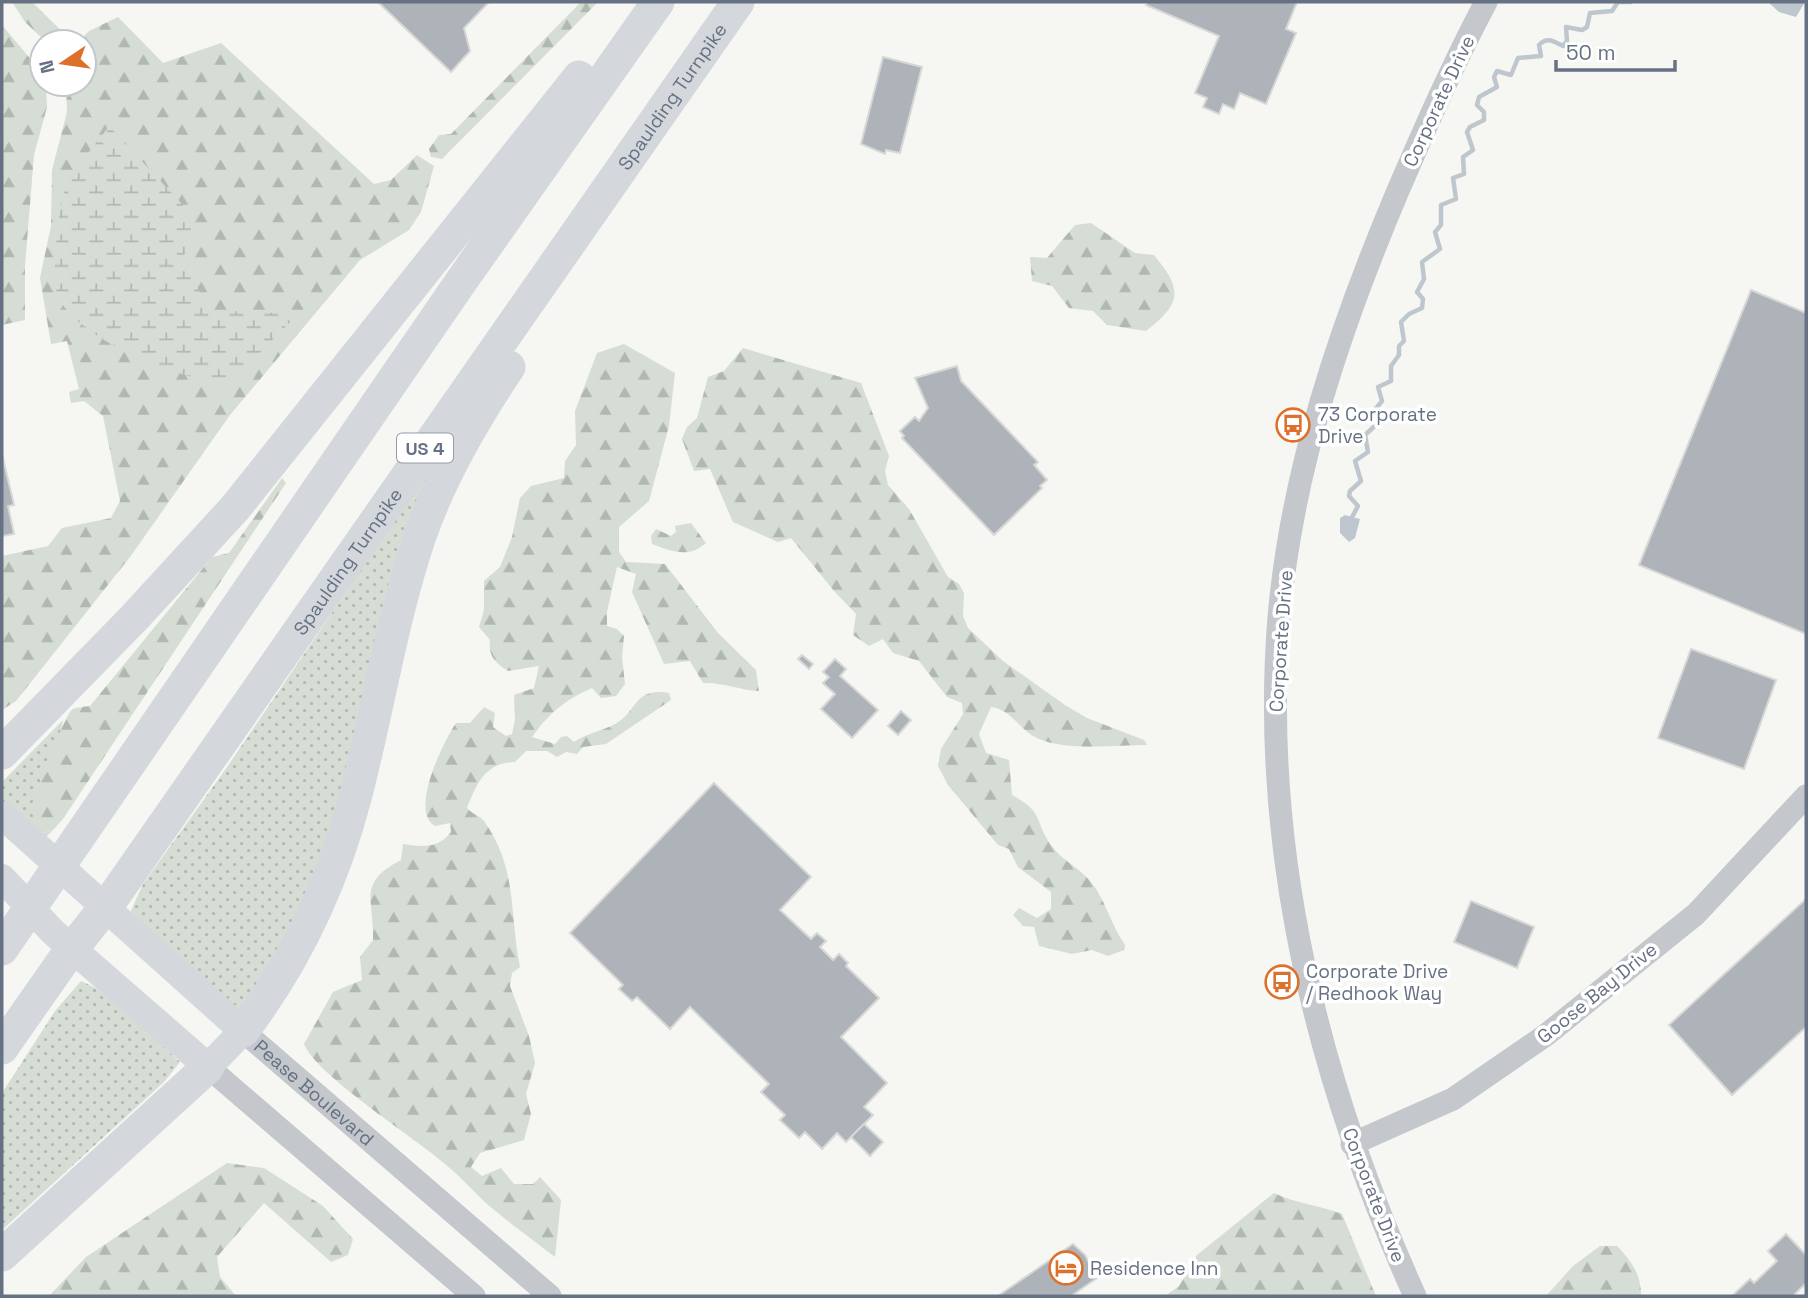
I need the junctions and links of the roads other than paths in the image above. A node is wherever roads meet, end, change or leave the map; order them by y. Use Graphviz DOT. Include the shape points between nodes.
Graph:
graph roads {
  1 [pos="651,2"];
  2 [pos="658,2"];
  3 [pos="740,2"];
  4 [pos="1486,2"];
  5 [pos="2,753"];
  6 [pos="1806,796"];
  7 [pos="2,815"];
  8 [pos="2,878"];
  9 [pos="59,945"];
  10 [pos="2,949"];
  11 [pos="243,1031"];
  12 [pos="2,1048"];
  13 [pos="208,1067"];
  14 [pos="1352,1144"];
  15 [pos="2,1255"];
  16 [pos="474,1296"];
  17 [pos="550,1296"];
  18 [pos="1415,1296"];
  1 -- 5 [label="highway" via="613,33 235,508"];
  2 -- 10 [label="highway"];
  3 -- 9 [label="highway, Spaulding Turnpike / US 4" via="114,896"];
  3 -- 11 [label="highway" via="484,404 448,471 405,586 356,797 336,858 297,948"];
  4 -- 14 [label="street, Corporate Drive" via="1382,228 1328,374 1303,468 1279,613 1275,704 1285,851 1316,1022"];
  6 -- 14 [label="street, Goose Bay Drive" via="1696,914 1546,1035 1453,1099"];
  7 -- 11 [label="main road, Pease Boulevard"];
  8 -- 9 [label="main road"];
  9 -- 12 [label="highway, Spaulding Turnpike / US 4"];
  9 -- 13 [label="main road"];
  11 -- 13 [label="main road"];
  11 -- 17 [label="street, Pease Boulevard"];
  13 -- 15 [label="highway"];
  13 -- 16 [label="street"];
  14 -- 18 [label="street, Corporate Drive"];
}
